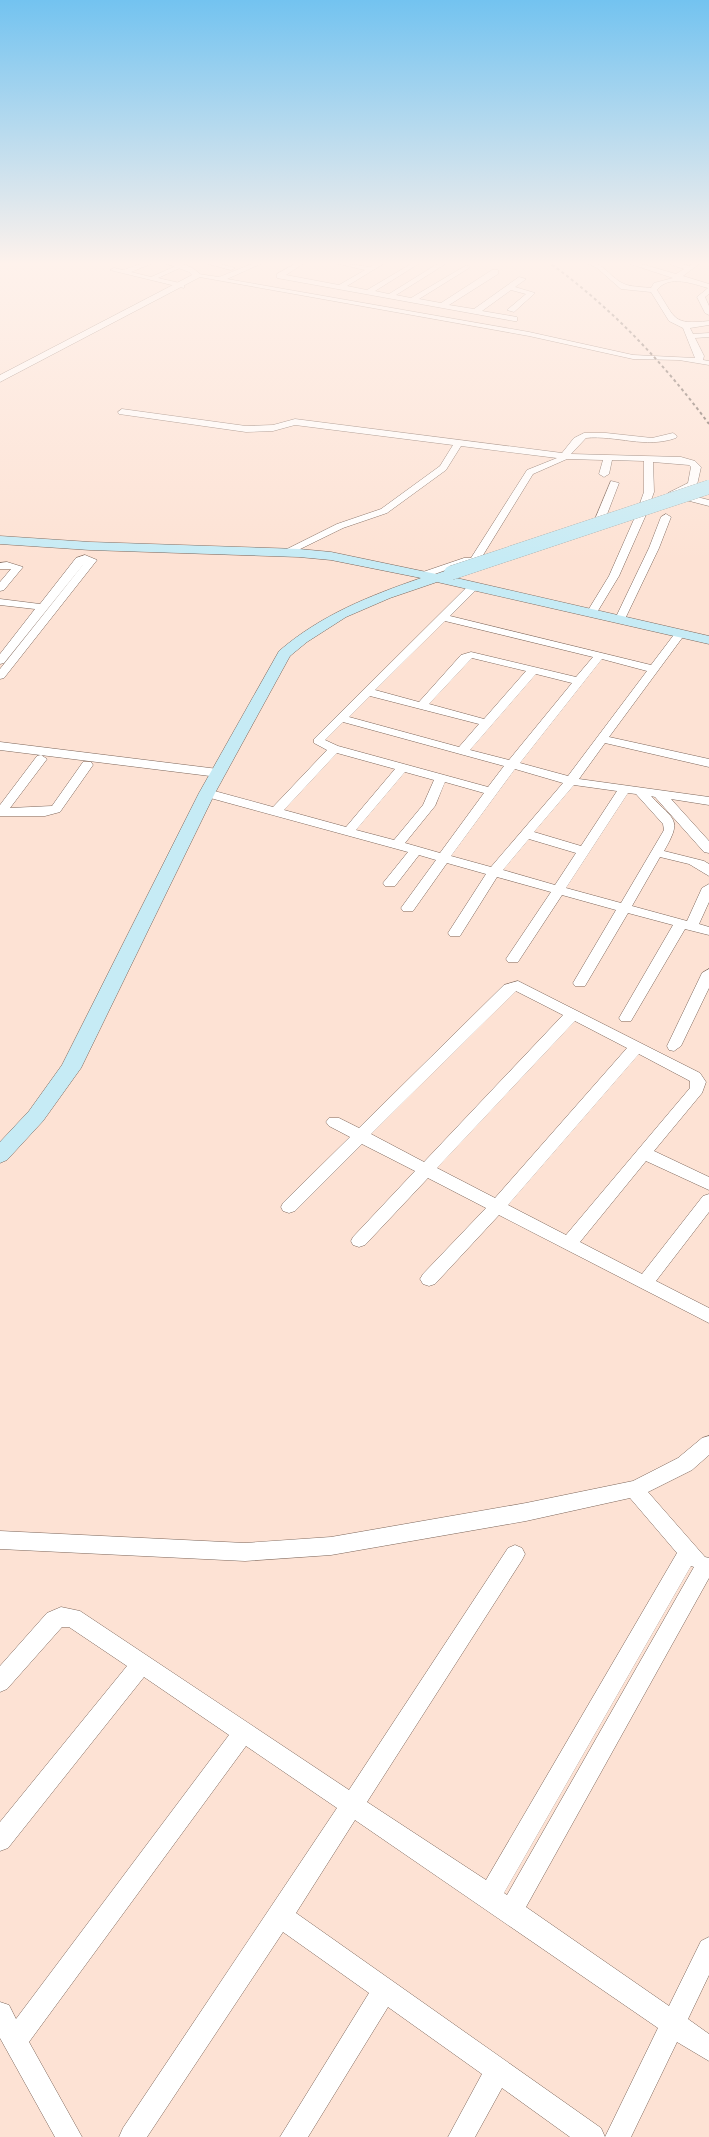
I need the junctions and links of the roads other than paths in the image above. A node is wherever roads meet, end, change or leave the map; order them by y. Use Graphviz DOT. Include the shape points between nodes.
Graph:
graph roads {
  1 [pos="36,361"];
  2 [pos="0,379"];
  3 [pos="122,412"];
  4 [pos="673,436"];
  5 [pos="459,442"];
  6 [pos="565,456"];
  7 [pos="608,458"];
  8 [pos="648,460"];
  9 [pos="604,474"];
  10 [pos="614,483"];
  11 [pos="709,486"];
  12 [pos="672,494"];
  13 [pos="645,503"];
  14 [pos="709,503"];
  15 [pos="601,517"];
  16 [pos="666,517"];
  17 [pos="0,540"];
  18 [pos="288,552"];
  19 [pos="476,558"];
  20 [pos="0,566"];
  21 [pos="438,575"];
  22 [pos="474,586"];
  23 [pos="0,588"];
  24 [pos="0,602"];
  25 [pos="42,607"];
  26 [pos="592,612"];
  27 [pos="443,618"];
  28 [pos="620,619"];
  29 [pos="680,634"];
  30 [pos="709,640"];
  31 [pos="600,655"];
  32 [pos="0,661"];
  33 [pos="654,669"];
  34 [pos="533,670"];
  35 [pos="0,676"];
  36 [pos="579,681"];
  37 [pos="368,692"];
  38 [pos="421,706"];
  39 [pos="341,718"];
  40 [pos="487,723"];
  41 [pos="602,739"];
  42 [pos="0,746"];
  43 [pos="334,749"];
  44 [pos="462,751"];
  45 [pos="0,753"];
  46 [pos="41,759"];
  47 [pos="709,762"];
  48 [pos="87,765"];
  49 [pos="511,765"];
  50 [pos="402,768"];
  51 [pos="440,778"];
  52 [pos="571,781"];
  53 [pos="213,783"];
  54 [pos="624,790"];
  55 [pos="491,792"];
  56 [pos="641,793"];
  57 [pos="661,796"];
  58 [pos="709,801"];
  59 [pos="1,812"];
  60 [pos="276,812"];
  61 [pos="349,831"];
  62 [pos="526,834"];
  63 [pos="397,845"];
  64 [pos="709,849"];
  65 [pos="417,850"];
  66 [pos="583,851"];
  67 [pos="658,853"];
  68 [pos="445,858"];
  69 [pos="494,872"];
  70 [pos="709,872"];
  71 [pos="390,882"];
  72 [pos="709,888"];
  73 [pos="558,889"];
  74 [pos="408,908"];
  75 [pos="624,908"];
  76 [pos="686,925"];
  77 [pos="709,931"];
  78 [pos="455,933"];
  79 [pos="513,959"];
  80 [pos="709,973"];
  81 [pos="580,984"];
  82 [pos="573,1014"];
  83 [pos="626,1018"];
  84 [pos="674,1046"];
  85 [pos="636,1047"];
  86 [pos="334,1122"];
  87 [pos="361,1135"];
  88 [pos="643,1153"];
  89 [pos="0,1155"];
  90 [pos="425,1169"];
  91 [pos="709,1184"];
  92 [pos="709,1200"];
  93 [pos="497,1206"];
  94 [pos="289,1207"];
  95 [pos="359,1241"];
  96 [pos="569,1243"];
  97 [pos="430,1279"];
  98 [pos="645,1283"];
  99 [pos="709,1316"];
  100 [pos="709,1444"];
  101 [pos="634,1489"];
  102 [pos="0,1540"];
  103 [pos="515,1554"];
  104 [pos="701,1563"];
  105 [pos="141,1664"];
  106 [pos="0,1682"];
  107 [pos="243,1733"];
  108 [pos="352,1806"];
  109 [pos="0,1840"];
  110 [pos="489,1896"];
  111 [pos="511,1911"];
  112 [pos="280,1916"];
  113 [pos="709,1949"];
  114 [pos="385,1990"];
  115 [pos="0,2014"];
  116 [pos="674,2024"];
  117 [pos="14,2041"];
  118 [pos="709,2049"];
  119 [pos="498,2070"];
  120 [pos="69,2137"];
  121 [pos="132,2137"];
  122 [pos="293,2137"];
  123 [pos="461,2137"];
  124 [pos="592,2137"];
  125 [pos="618,2137"];
  1 -- 2 [label="street"];
  3 -- 5 [label="street" via="229,428 273,428 295,422"];
  4 -- 6 [label="street" via="658,441 582,436"];
  5 -- 6 [label="street"];
  5 -- 18 [label="street" via="443,468 384,511 340,526"];
  6 -- 7 [label="street"];
  6 -- 19 [label="street" via="530,472"];
  7 -- 8 [label="street"];
  7 -- 9 [label="street"];
  8 -- 12 [label="street" via="682,460 695,465 691,486"];
  8 -- 13 [label="street"];
  10 -- 15 [label="street"];
  11 -- 21 [label="main road, bridge"];
  12 -- 13 [label="street"];
  12 -- 14 [label="street"];
  13 -- 15 [label="street"];
  13 -- 26 [label="street" via="614,576"];
  15 -- 19 [label="street"];
  16 -- 28 [label="street"];
  17 -- 18 [label="main road" via="81,546"];
  18 -- 21 [label="main road" via="331,556"];
  19 -- 21 [label="street"];
  20 -- 23 [label="street" via="18,567"];
  21 -- 22 [label="main road"];
  21 -- 53 [label="main road" via="349,610 297,641 276,666"];
  22 -- 26 [label="main road"];
  22 -- 27 [label="street"];
  24 -- 25 [label="street"];
  25 -- 32 [label="street"];
  25 -- 35 [label="street" via="80,560 92,560"];
  26 -- 28 [label="main road"];
  27 -- 31 [label="street"];
  27 -- 37 [label="street"];
  28 -- 29 [label="main road"];
  29 -- 30 [label="main road"];
  29 -- 33 [label="street"];
  31 -- 33 [label="street"];
  31 -- 36 [label="street"];
  33 -- 41 [label="street"];
  34 -- 36 [label="street"];
  34 -- 38 [label="street" via="467,656"];
  34 -- 40 [label="street"];
  36 -- 49 [label="street"];
  37 -- 38 [label="street"];
  37 -- 39 [label="street"];
  38 -- 40 [label="street"];
  39 -- 43 [label="street" via="319,738 319,743"];
  39 -- 44 [label="street"];
  40 -- 44 [label="street"];
  41 -- 47 [label="street"];
  41 -- 52 [label="street"];
  42 -- 53 [label="street"];
  43 -- 50 [label="street"];
  43 -- 60 [label="street"];
  44 -- 49 [label="street"];
  45 -- 46 [label="street"];
  46 -- 48 [label="street"];
  46 -- 59 [label="street"];
  48 -- 53 [label="street"];
  48 -- 59 [label="street" via="56,809"];
  49 -- 52 [label="street"];
  49 -- 55 [label="street"];
  50 -- 51 [label="street"];
  50 -- 61 [label="street"];
  51 -- 55 [label="street"];
  51 -- 63 [label="street" via="429,806"];
  52 -- 54 [label="street"];
  52 -- 62 [label="street"];
  53 -- 60 [label="street"];
  53 -- 89 [label="main road" via="71,1068 36,1116"];
  54 -- 56 [label="street"];
  54 -- 66 [label="street"];
  55 -- 68 [label="street"];
  56 -- 57 [label="street"];
  56 -- 67 [label="street" via="670,826"];
  57 -- 58 [label="street"];
  57 -- 64 [label="street"];
  60 -- 61 [label="street"];
  61 -- 63 [label="street"];
  62 -- 66 [label="street"];
  62 -- 69 [label="street"];
  63 -- 65 [label="street"];
  65 -- 68 [label="street"];
  65 -- 71 [label="street"];
  66 -- 73 [label="street"];
  67 -- 70 [label="street" via="696,862"];
  67 -- 75 [label="street"];
  68 -- 69 [label="street"];
  68 -- 74 [label="street"];
  69 -- 73 [label="street"];
  69 -- 78 [label="street"];
  72 -- 76 [label="street"];
  73 -- 75 [label="street"];
  73 -- 79 [label="street"];
  75 -- 76 [label="street"];
  75 -- 81 [label="street"];
  76 -- 77 [label="street"];
  76 -- 83 [label="street"];
  80 -- 84 [label="street"];
  82 -- 85 [label="street"];
  82 -- 87 [label="street" via="524,988 509,988"];
  82 -- 90 [label="street"];
  85 -- 88 [label="street" via="698,1082 697,1089"];
  85 -- 93 [label="street"];
  86 -- 87 [label="street"];
  87 -- 90 [label="street"];
  87 -- 94 [label="street"];
  88 -- 91 [label="street"];
  88 -- 96 [label="street"];
  90 -- 93 [label="street"];
  90 -- 95 [label="street"];
  92 -- 98 [label="street"];
  93 -- 96 [label="street"];
  93 -- 97 [label="street"];
  96 -- 98 [label="street"];
  98 -- 99 [label="street"];
  100 -- 101 [label="street" via="685,1464"];
  101 -- 102 [label="street" via="526,1512 332,1546 245,1552"];
  101 -- 104 [label="street"];
  103 -- 108 [label="street"];
  104 -- 110 [label="street"];
  104 -- 111 [label="street"];
  105 -- 106 [label="street" via="73,1618 61,1617 47,1628"];
  105 -- 107 [label="street"];
  105 -- 109 [label="street"];
  107 -- 108 [label="street"];
  107 -- 117 [label="street"];
  108 -- 110 [label="street"];
  108 -- 112 [label="street"];
  110 -- 111 [label="street"];
  111 -- 116 [label="street"];
  112 -- 114 [label="street"];
  112 -- 121 [label="street"];
  113 -- 116 [label="street"];
  114 -- 119 [label="street"];
  114 -- 122 [label="street"];
  115 -- 117 [label="street"];
  116 -- 118 [label="street"];
  116 -- 125 [label="street"];
  117 -- 120 [label="street"];
  119 -- 123 [label="street"];
  119 -- 124 [label="street"];
}
